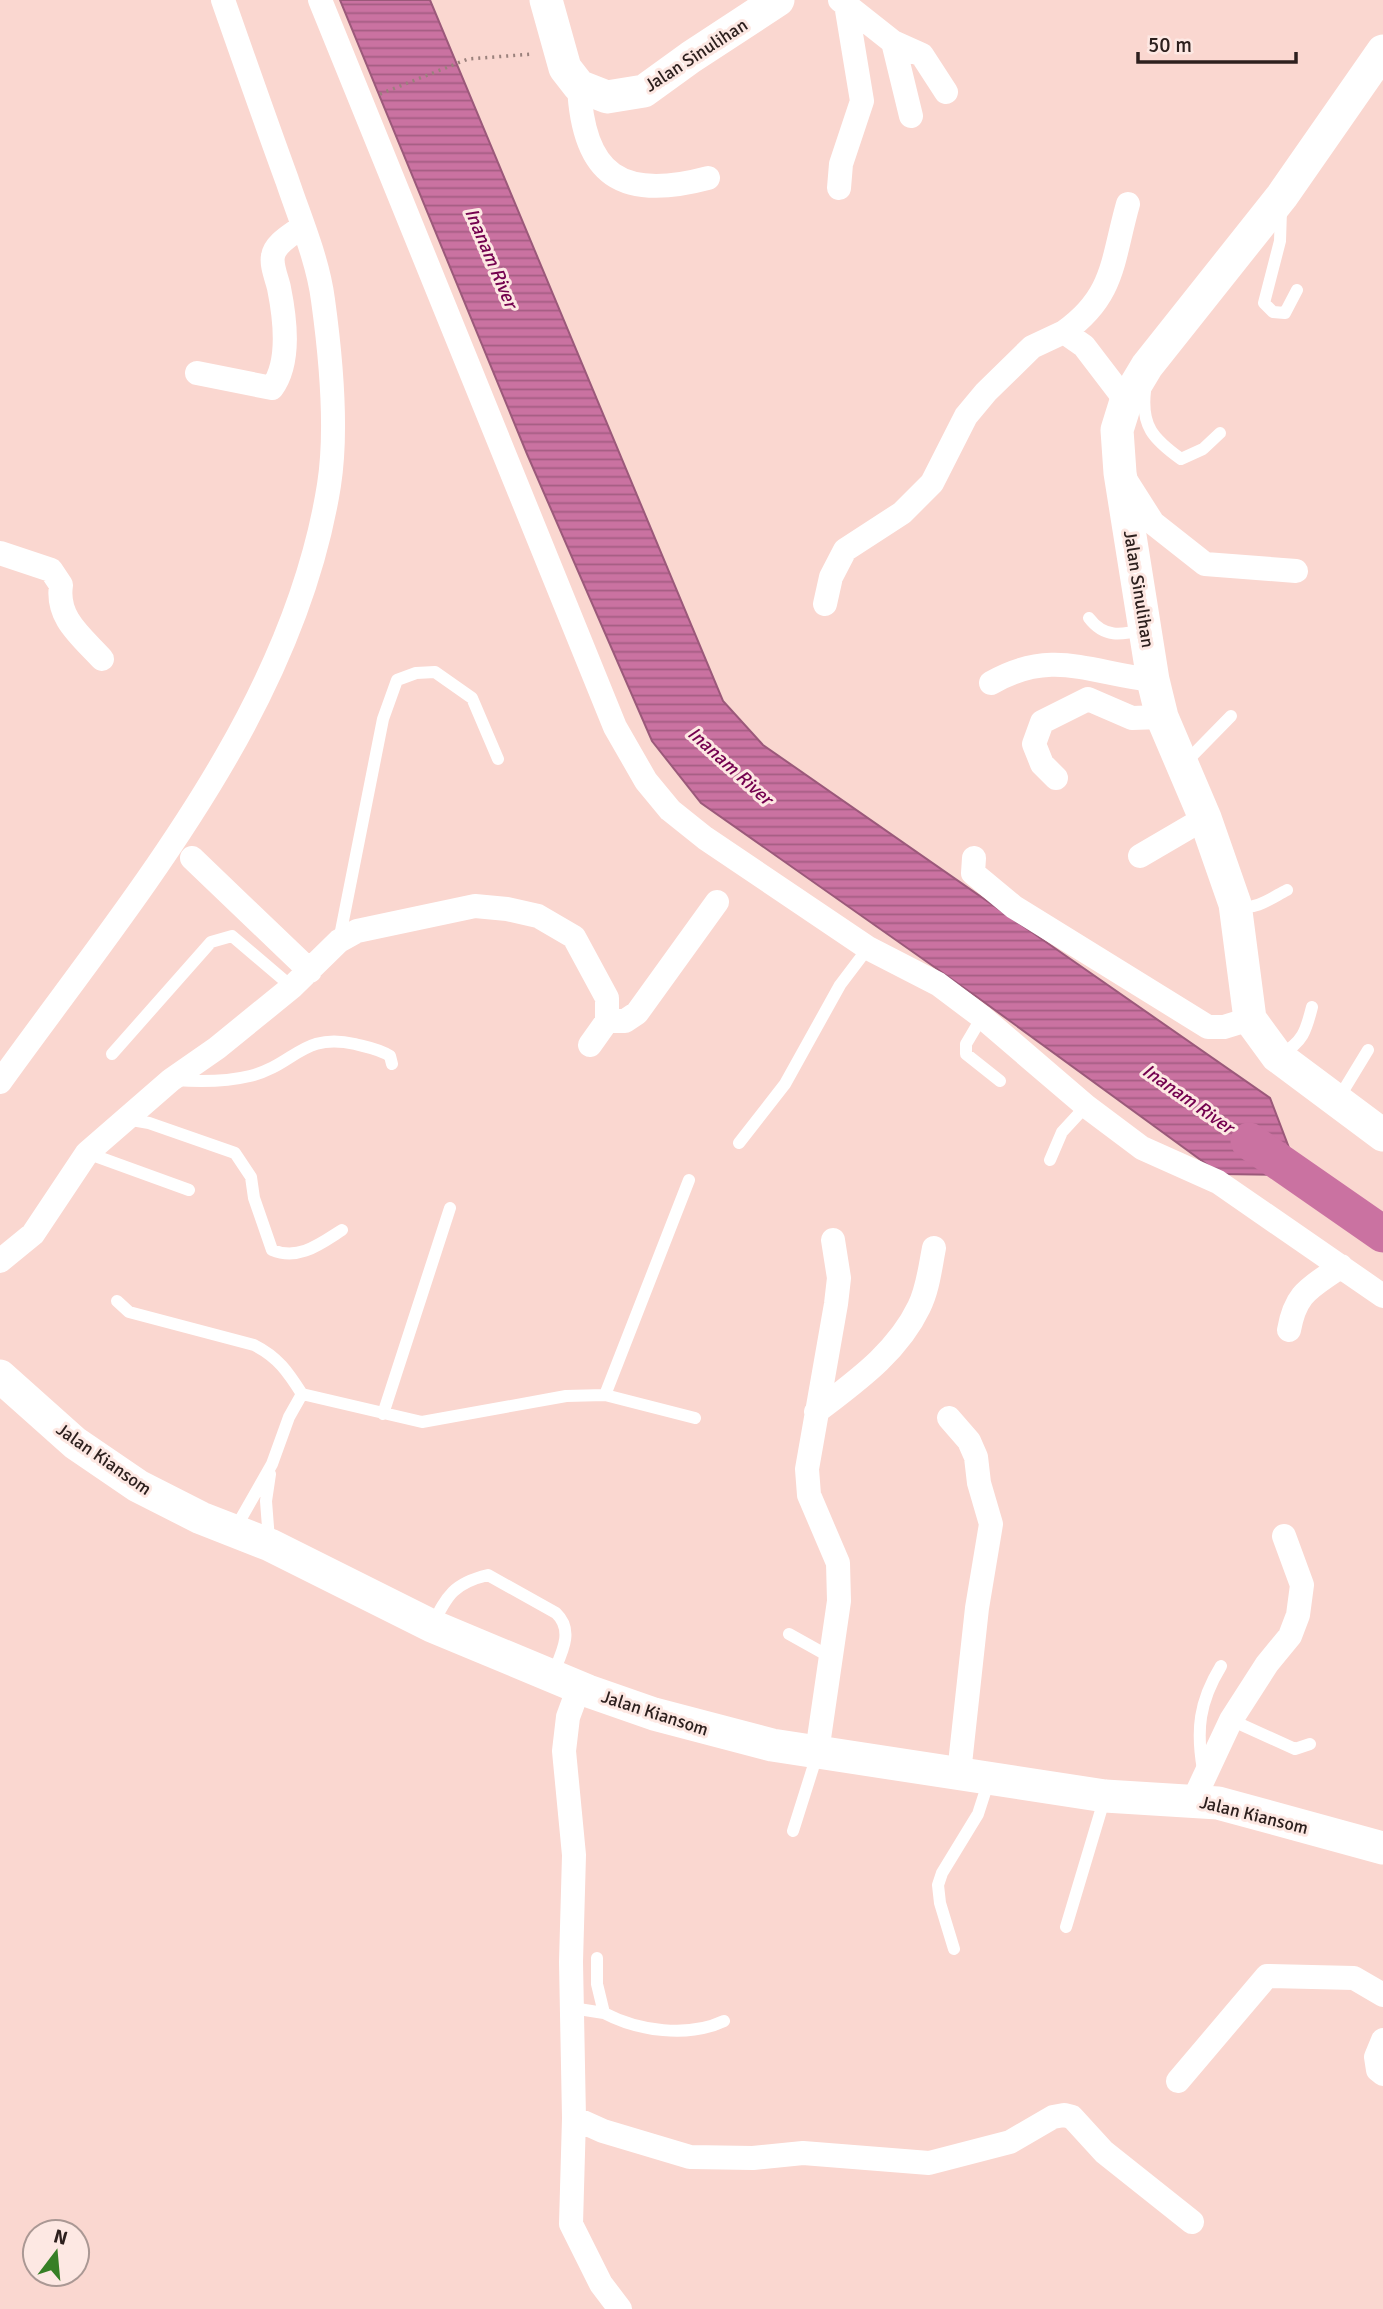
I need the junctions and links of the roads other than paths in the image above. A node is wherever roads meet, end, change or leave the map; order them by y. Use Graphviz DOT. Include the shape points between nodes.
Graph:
graph roads {
  1 [pos="223,0"];
  2 [pos="320,0"];
  3 [pos="546,0"];
  4 [pos="778,0"];
  5 [pos="842,2"];
  6 [pos="893,42"];
  7 [pos="1383,51"];
  8 [pos="579,86"];
  9 [pos="946,92"];
  10 [pos="911,116"];
  11 [pos="708,178"];
  12 [pos="839,188"];
  13 [pos="1282,196"];
  14 [pos="1128,204"];
  15 [pos="303,226"];
  16 [pos="1297,290"];
  17 [pos="1064,332"];
  18 [pos="1147,366"];
  19 [pos="197,373"];
  20 [pos="1126,401"];
  21 [pos="1220,433"];
  22 [pos="1120,473"];
  23 [pos="0,554"];
  24 [pos="1296,572"];
  25 [pos="825,604"];
  26 [pos="1088,618"];
  27 [pos="1144,630"];
  28 [pos="102,659"];
  29 [pos="1153,680"];
  30 [pos="992,683"];
  31 [pos="1231,716"];
  32 [pos="1162,717"];
  33 [pos="498,759"];
  34 [pos="1183,764"];
  35 [pos="1056,778"];
  36 [pos="1205,818"];
  37 [pos="1140,856"];
  38 [pos="192,858"];
  39 [pos="974,858"];
  40 [pos="1287,890"];
  41 [pos="717,902"];
  42 [pos="1235,904"];
  43 [pos="339,941"];
  44 [pos="868,948"];
  45 [pos="301,979"];
  46 [pos="1312,1007"];
  47 [pos="982,1017"];
  48 [pos="1250,1019"];
  49 [pos="607,1021"];
  50 [pos="590,1045"];
  51 [pos="1368,1050"];
  52 [pos="112,1054"];
  53 [pos="1277,1056"];
  54 [pos="393,1064"];
  55 [pos="172,1080"];
  56 [pos="0,1082"];
  57 [pos="1000,1082"];
  58 [pos="1337,1101"];
  59 [pos="1086,1107"];
  60 [pos="126,1119"];
  61 [pos="1383,1135"];
  62 [pos="739,1143"];
  63 [pos="86,1153"];
  64 [pos="1050,1160"];
  65 [pos="689,1180"];
  66 [pos="189,1190"];
  67 [pos="450,1208"];
  68 [pos="342,1230"];
  69 [pos="833,1240"];
  70 [pos="934,1248"];
  71 [pos="0,1261"];
  72 [pos="1341,1266"];
  73 [pos="1383,1296"];
  74 [pos="117,1301"];
  75 [pos="1289,1330"];
  76 [pos="0,1376"];
  77 [pos="302,1394"];
  78 [pos="604,1395"];
  79 [pos="816,1412"];
  80 [pos="383,1414"];
  81 [pos="695,1418"];
  82 [pos="948,1418"];
  83 [pos="272,1464"];
  84 [pos="234,1532"];
  85 [pos="1284,1536"];
  86 [pos="270,1545"];
  87 [pos="432,1626"];
  88 [pos="789,1634"];
  89 [pos="832,1658"];
  90 [pos="1221,1667"];
  91 [pos="566,1682"];
  92 [pos="1231,1720"];
  93 [pos="1310,1744"];
  94 [pos="817,1752"];
  95 [pos="974,1775"];
  96 [pos="1199,1788"];
  97 [pos="1105,1796"];
  98 [pos="793,1831"];
  99 [pos="1383,1848"];
  100 [pos="1066,1927"];
  101 [pos="954,1950"];
  102 [pos="597,1958"];
  103 [pos="1383,1995"];
  104 [pos="572,2008"];
  105 [pos="604,2013"];
  106 [pos="724,2021"];
  107 [pos="1383,2040"];
  108 [pos="1383,2074"];
  109 [pos="1178,2081"];
  110 [pos="574,2118"];
  111 [pos="1192,2222"];
  112 [pos="620,2309"];
  1 -- 15 [label="street"];
  2 -- 44 [label="street" via="615,727 646,781 670,810 705,838"];
  3 -- 8 [label="street" via="565,68"];
  4 -- 8 [label="street, Jalan Sinulihan" via="644,91 607,97"];
  5 -- 6 [label="street"];
  5 -- 12 [label="street" via="862,101 841,164"];
  6 -- 9 [label="street" via="922,55"];
  6 -- 10 [label="street"];
  7 -- 13 [label="street, Jalan Sinulihan"];
  8 -- 11 [label="street" via="585,137 598,164 624,183 688,184"];
  13 -- 16 [label="lane" via="1280,241 1264,303 1273,312 1284,313"];
  13 -- 18 [label="street, Jalan Sinulihan"];
  14 -- 17 [label="street" via="1107,288 1085,317"];
  15 -- 19 [label="street" via="277,246 272,257 281,297 284,359 272,388"];
  15 -- 56 [label="street" via="323,298 333,435 329,484 307,580 272,669 205,793"];
  17 -- 20 [label="street" via="1084,346"];
  17 -- 25 [label="street" via="1032,347 986,392 966,416 932,483 910,505 845,550 831,577"];
  18 -- 20 [label="street, Jalan Sinulihan"];
  18 -- 21 [label="lane" via="1143,410 1156,441 1181,459 1203,449"];
  20 -- 22 [label="street, Jalan Sinulihan" via="1117,430"];
  22 -- 24 [label="street" via="1153,523 1205,564"];
  22 -- 27 [label="street, Jalan Sinulihan"];
  23 -- 28 [label="street" via="51,570 61,585 64,618"];
  26 -- 27 [label="lane" via="1097,629 1116,635"];
  27 -- 29 [label="street, Jalan Sinulihan"];
  29 -- 30 [label="street" via="1062,663 1037,665"];
  29 -- 32 [label="street, Jalan Sinulihan"];
  31 -- 34 [label="lane"];
  32 -- 34 [label="street, Jalan Sinulihan"];
  32 -- 35 [label="street" via="1132,718 1088,699 1042,722 1034,744 1042,764"];
  33 -- 43 [label="lane" via="472,698 435,672 397,680 383,719"];
  34 -- 36 [label="street, Jalan Sinulihan"];
  36 -- 37 [label="street"];
  36 -- 42 [label="street, Jalan Sinulihan"];
  38 -- 45 [label="street"];
  39 -- 48 [label="street" via="973,873 1014,907 1208,1027"];
  40 -- 42 [label="lane" via="1260,904 1244,908"];
  41 -- 49 [label="street" via="637,1013 625,1021"];
  42 -- 48 [label="street, Jalan Sinulihan"];
  43 -- 45 [label="street"];
  43 -- 49 [label="street" via="357,931 475,906 538,916 574,937 607,998"];
  44 -- 47 [label="street" via="938,984"];
  44 -- 62 [label="lane" via="840,985 785,1084"];
  45 -- 52 [label="lane" via="232,936 211,942"];
  45 -- 55 [label="street"];
  46 -- 53 [label="lane" via="1298,1045"];
  47 -- 57 [label="lane" via="966,1044 966,1054"];
  47 -- 59 [label="street"];
  48 -- 53 [label="street, Jalan Sinulihan"];
  49 -- 50 [label="street"];
  51 -- 58 [label="lane"];
  53 -- 58 [label="street, Jalan Sinulihan"];
  54 -- 55 [label="lane" via="383,1052 320,1040 252,1076 208,1083"];
  55 -- 60 [label="street"];
  58 -- 61 [label="street, Jalan Sinulihan"];
  59 -- 64 [label="lane" via="1062,1132"];
  59 -- 72 [label="street" via="1142,1148 1218,1182"];
  60 -- 63 [label="street"];
  60 -- 68 [label="lane" via="235,1153 251,1177 272,1250 283,1255 307,1252"];
  63 -- 66 [label="lane"];
  63 -- 71 [label="street" via="33,1234"];
  65 -- 78 [label="lane"];
  67 -- 80 [label="lane"];
  69 -- 79 [label="street" via="839,1278"];
  70 -- 79 [label="street" via="920,1307 902,1334 869,1372"];
  72 -- 73 [label="street"];
  72 -- 75 [label="street" via="1293,1305"];
  74 -- 77 [label="lane" via="129,1312 254,1345 281,1362"];
  76 -- 84 [label="street, Jalan Kiansom" via="75,1443 138,1486"];
  77 -- 80 [label="lane"];
  77 -- 83 [label="lane"];
  78 -- 80 [label="lane" via="566,1396 422,1422"];
  78 -- 81 [label="lane"];
  79 -- 89 [label="street" via="807,1469 809,1495 838,1563"];
  82 -- 95 [label="street" via="969,1441 976,1457 991,1524 977,1608"];
  83 -- 84 [label="lane"];
  83 -- 86 [label="lane" via="266,1501"];
  84 -- 86 [label="street, Jalan Kiansom"];
  85 -- 92 [label="street" via="1302,1585 1298,1615 1290,1636"];
  86 -- 87 [label="street, Jalan Kiansom"];
  87 -- 91 [label="street, Jalan Kiansom"];
  87 -- 91 [label="lane" via="453,1589 488,1575 565,1621"];
  88 -- 89 [label="lane"];
  89 -- 94 [label="street"];
  90 -- 96 [label="lane" via="1208,1687 1197,1735"];
  91 -- 94 [label="street, Jalan Kiansom" via="702,1729"];
  91 -- 104 [label="street" via="564,1751 574,1855"];
  92 -- 93 [label="lane" via="1295,1749"];
  92 -- 96 [label="street"];
  94 -- 95 [label="street, Jalan Kiansom"];
  94 -- 98 [label="lane"];
  95 -- 97 [label="street, Jalan Kiansom"];
  95 -- 101 [label="lane" via="978,1814 939,1885"];
  96 -- 97 [label="street, Jalan Kiansom"];
  96 -- 99 [label="street, Jalan Kiansom"];
  97 -- 100 [label="lane"];
  102 -- 105 [label="lane"];
  103 -- 109 [label="street" via="1354,1978 1267,1976"];
  104 -- 105 [label="lane"];
  104 -- 110 [label="street"];
  105 -- 106 [label="lane" via="653,2029 714,2026"];
  107 -- 108 [label="street" via="1376,2057"];
  110 -- 111 [label="street" via="603,2132 690,2157 803,2153 929,2163 1010,2142 1064,2115 1072,2117 1104,2152"];
  110 -- 112 [label="street" via="571,2224 601,2284"];
}
